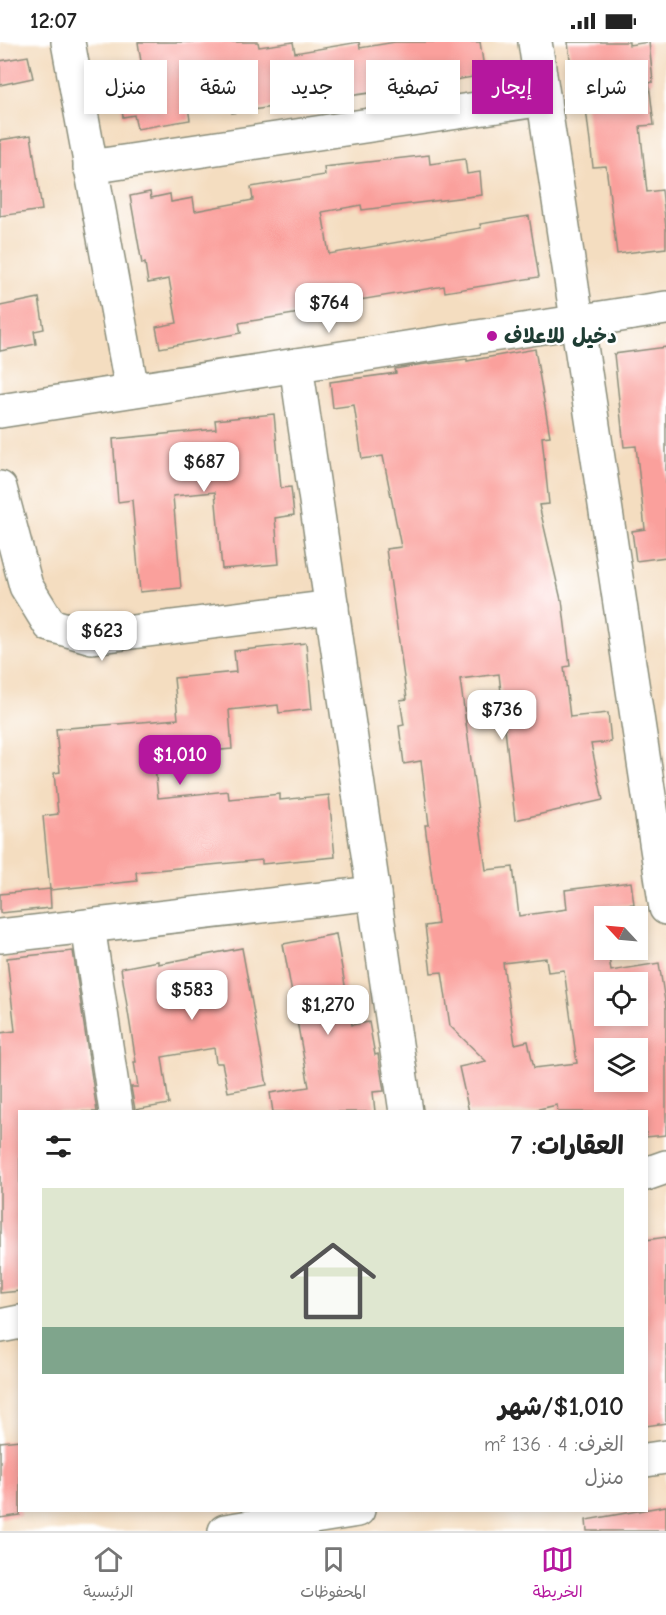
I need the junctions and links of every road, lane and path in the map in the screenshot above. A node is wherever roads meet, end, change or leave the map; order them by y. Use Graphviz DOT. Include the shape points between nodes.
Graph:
graph roads {
  1 [pos="68,42"];
  2 [pos="535,42"];
  3 [pos="538,60"];
  4 [pos="472,110"];
  5 [pos="546,114"];
  6 [pos="90,167"];
  7 [pos="666,308"];
  8 [pos="578,322"];
  9 [pos="296,365"];
  10 [pos="132,390"];
  11 [pos="0,411"];
  12 [pos="0,488"];
  13 [pos="332,607"];
  14 [pos="374,893"];
  15 [pos="666,908"];
  16 [pos="88,926"];
  17 [pos="0,936"];
  18 [pos="116,1110"];
  19 [pos="406,1110"];
  20 [pos="666,1167"];
  21 [pos="648,1173"];
  22 [pos="18,1322"];
  23 [pos="0,1326"];
  24 [pos="666,1457"];
  25 [pos="648,1460"];
  26 [pos="345,1512"];
  27 [pos="225,1531"];
  1 -- 6 [label="street"];
  2 -- 3 [label="street"];
  4 -- 6 [label="street"];
  5 -- 8 [label="street"];
  6 -- 10 [label="street"];
  7 -- 8 [label="street"];
  8 -- 9 [label="street"];
  8 -- 15 [label="street"];
  9 -- 10 [label="street"];
  9 -- 13 [label="street"];
  10 -- 11 [label="street"];
  12 -- 13 [label="street" via="26,586 50,625 92,637"];
  13 -- 14 [label="street"];
  14 -- 16 [label="street"];
  14 -- 19 [label="street"];
  16 -- 17 [label="street"];
  16 -- 18 [label="street"];
  20 -- 21 [label="street"];
  22 -- 23 [label="street"];
  24 -- 25 [label="street"];
  26 -- 27 [label="street"];
}
